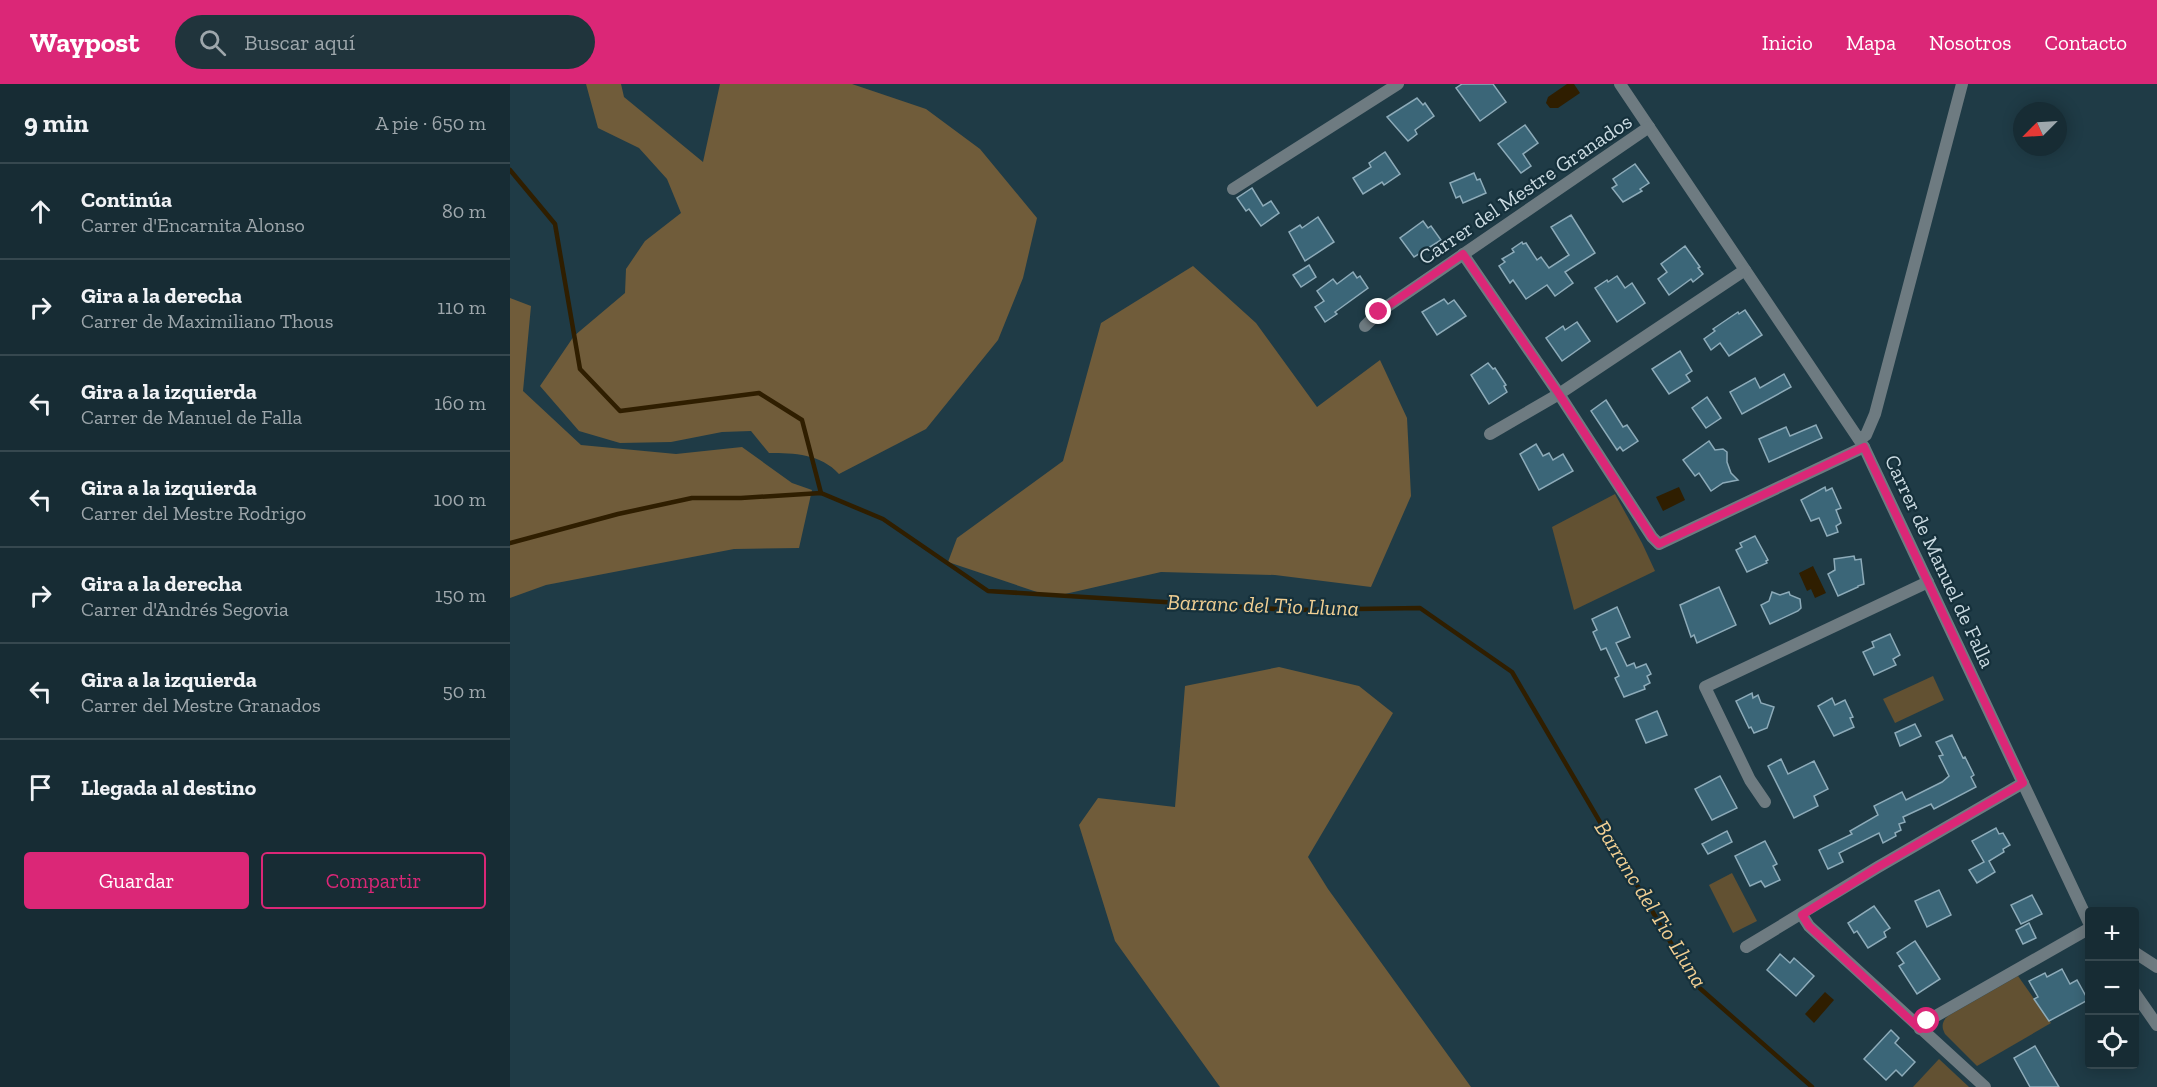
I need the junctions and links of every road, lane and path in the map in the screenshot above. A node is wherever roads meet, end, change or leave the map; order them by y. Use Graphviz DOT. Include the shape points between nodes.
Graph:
graph roads {
  1 [pos="1398,84"];
  2 [pos="1620,84"];
  3 [pos="1962,84"];
  4 [pos="1649,127"];
  5 [pos="1233,189"];
  6 [pos="1463,254"];
  7 [pos="1745,270"];
  8 [pos="1365,326"];
  9 [pos="1559,394"];
  10 [pos="1491,434"];
  11 [pos="1862,443"];
  12 [pos="1928,582"];
  13 [pos="2023,783"];
  14 [pos="1765,802"];
  15 [pos="1802,915"];
  16 [pos="2085,916"];
  17 [pos="2085,930"];
  18 [pos="1746,947"];
  19 [pos="2139,955"];
  20 [pos="2157,967"];
  21 [pos="2139,999"];
  22 [pos="2157,1025"];
  23 [pos="1920,1029"];
  24 [pos="1985,1087"];
  1 -- 5 [label="street"];
  2 -- 4 [label="street, Carrer de Manuel de Falla"];
  3 -- 11 [label="street" via="1875,414"];
  4 -- 6 [label="street, Carrer del Mestre Granados"];
  4 -- 7 [label="street, Carrer de Manuel de Falla"];
  6 -- 8 [label="street, Carrer del Mestre Granados"];
  6 -- 9 [label="street"];
  7 -- 9 [label="street"];
  7 -- 11 [label="street, Carrer de Manuel de Falla"];
  9 -- 10 [label="street"];
  9 -- 11 [label="street" via="1659,544"];
  11 -- 12 [label="street, Carrer de Manuel de Falla"];
  12 -- 13 [label="street, Carrer de Manuel de Falla"];
  12 -- 14 [label="street" via="1705,687 1750,780"];
  13 -- 15 [label="street"];
  13 -- 16 [label="street, Carrer de Manuel de Falla"];
  15 -- 18 [label="street"];
  15 -- 23 [label="street" via="1809,926"];
  17 -- 23 [label="street" via="1927,1021"];
  19 -- 20 [label="street"];
  21 -- 22 [label="street"];
  23 -- 24 [label="street"];
}
